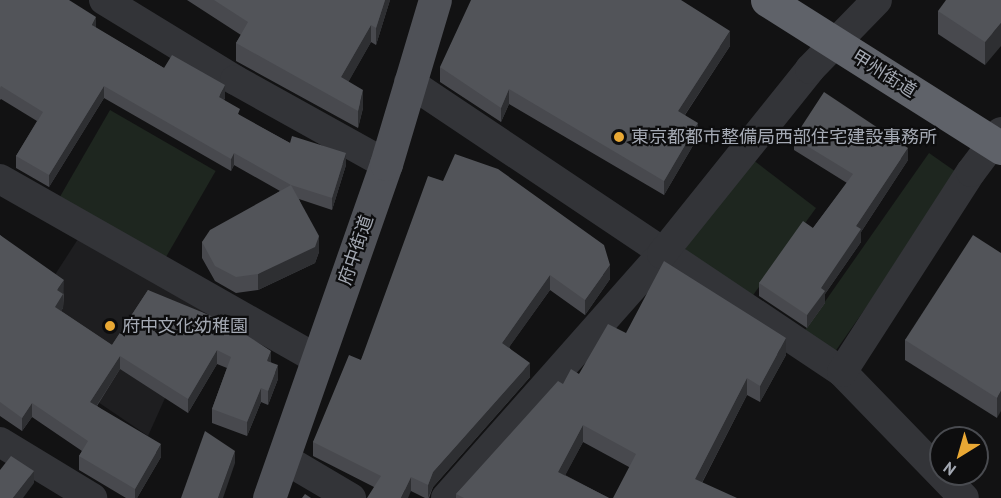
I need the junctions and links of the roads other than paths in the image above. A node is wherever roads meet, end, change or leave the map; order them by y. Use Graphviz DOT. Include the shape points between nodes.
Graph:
graph roads {
  1 [pos="104,0"];
  2 [pos="435,0"];
  3 [pos="767,0"];
  4 [pos="878,0"];
  5 [pos="835,44"];
  6 [pos="410,82"];
  7 [pos="998,141"];
  8 [pos="386,164"];
  9 [pos="0,179"];
  10 [pos="662,254"];
  11 [pos="318,360"];
  12 [pos="842,372"];
  13 [pos="0,442"];
  14 [pos="283,458"];
  15 [pos="92,498"];
  16 [pos="269,498"];
  17 [pos="351,498"];
  18 [pos="446,498"];
  19 [pos="964,498"];
  1 -- 8 [label="street" via="235,80"];
  2 -- 6 [label="main road, 府中街道"];
  3 -- 5 [label="highway, 甲州街道"];
  4 -- 5 [label="street"];
  5 -- 7 [label="highway, 甲州街道"];
  5 -- 10 [label="street"];
  6 -- 8 [label="main road, 府中街道"];
  6 -- 10 [label="street"];
  7 -- 12 [label="street"];
  8 -- 11 [label="main road, 府中街道"];
  9 -- 11 [label="street"];
  10 -- 12 [label="street"];
  10 -- 18 [label="street"];
  11 -- 14 [label="main road, 府中街道"];
  12 -- 19 [label="street"];
  13 -- 15 [label="street"];
  14 -- 16 [label="main road, 府中街道"];
  14 -- 17 [label="street"];
}
